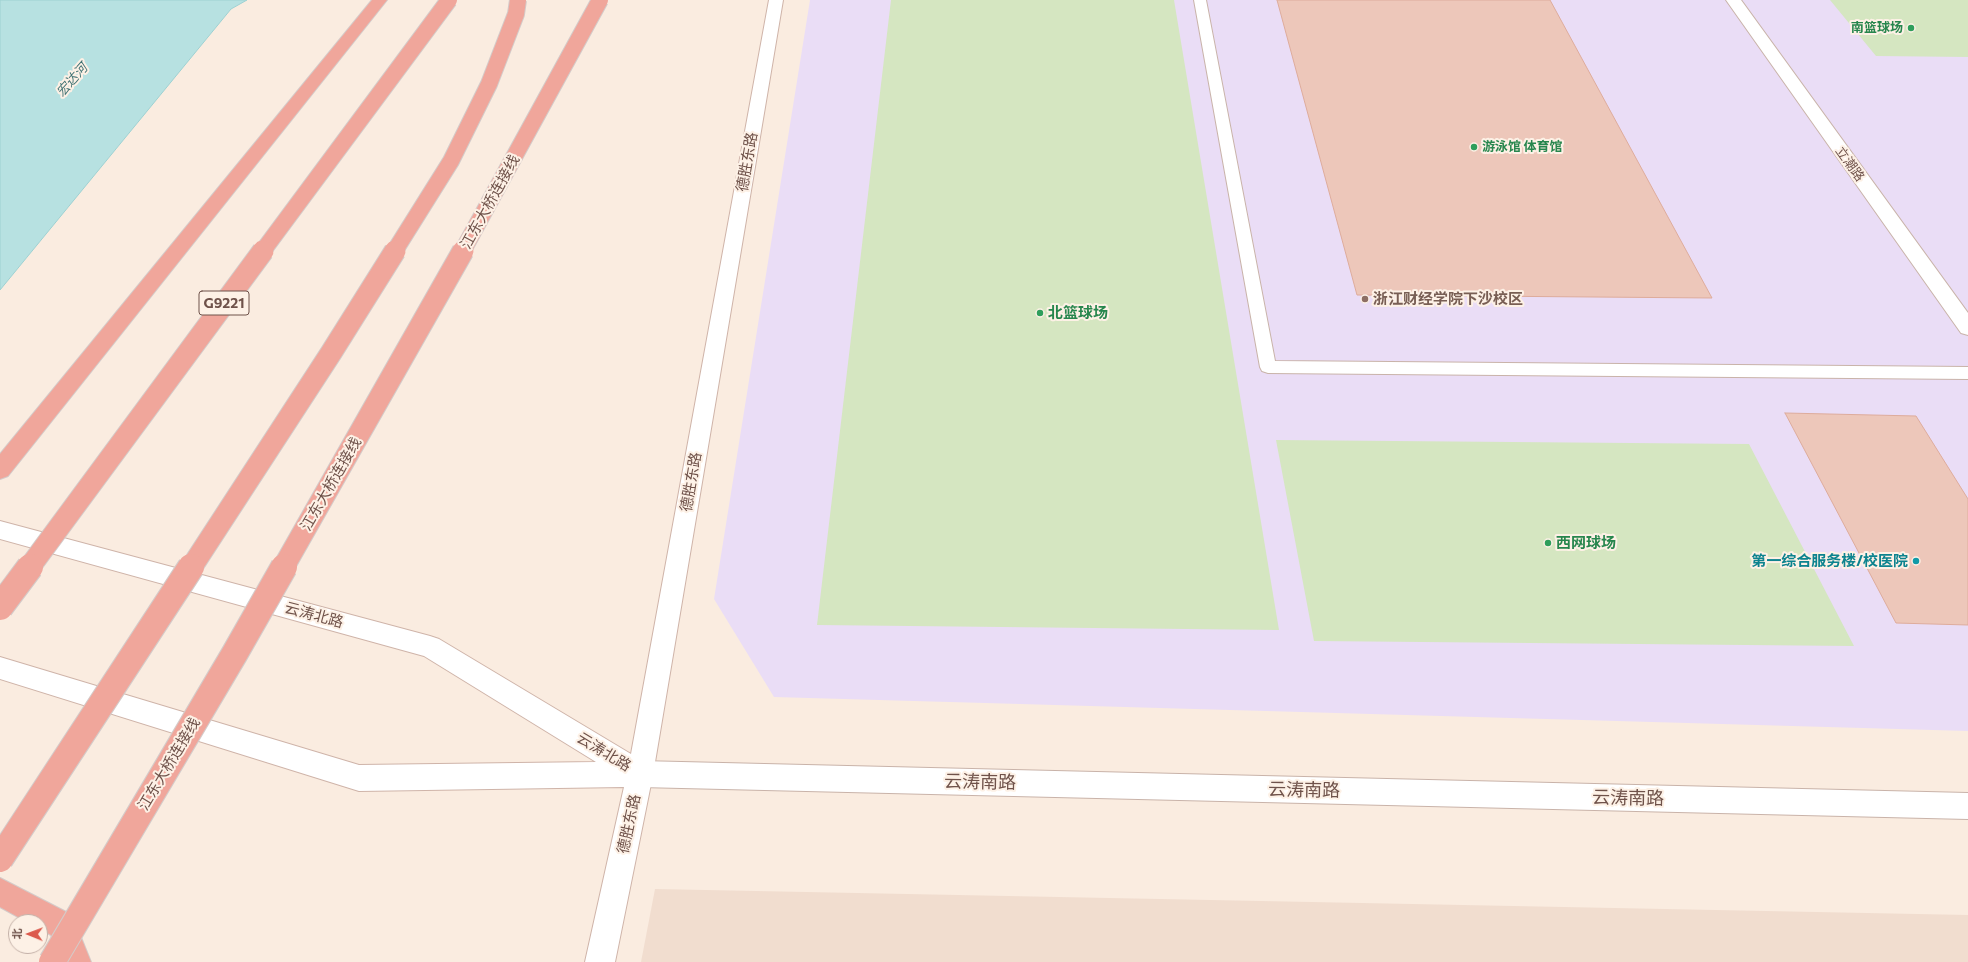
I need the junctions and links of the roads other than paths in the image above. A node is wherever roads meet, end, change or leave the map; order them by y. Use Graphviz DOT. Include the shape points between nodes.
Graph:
graph roads {
  1 [pos="380,0"];
  2 [pos="448,0"];
  3 [pos="518,0"];
  4 [pos="600,0"];
  5 [pos="776,0"];
  6 [pos="1200,0"];
  7 [pos="1733,0"];
  8 [pos="1968,328"];
  9 [pos="1968,373"];
  10 [pos="0,470"];
  11 [pos="0,530"];
  12 [pos="0,607"];
  13 [pos="0,668"];
  14 [pos="640,774"];
  15 [pos="1968,806"];
  16 [pos="0,858"];
  17 [pos="0,892"];
  18 [pos="52,962"];
  19 [pos="76,962"];
  20 [pos="600,962"];
  1 -- 10 [label="highway"];
  2 -- 12 [label="highway, G9221, bridge"];
  3 -- 16 [label="highway, bridge" via="516,14 489,84 450,161 331,353"];
  4 -- 18 [label="highway, 江东大桥连接线, bridge" via="476,228 239,646"];
  5 -- 14 [label="main road, 德胜东路"];
  6 -- 9 [label="lane" via="1268,367"];
  7 -- 8 [label="main road, 立潮路"];
  11 -- 14 [label="main road, 云涛北路" via="430,647"];
  13 -- 14 [label="main road, 云涛北路" via="359,778"];
  14 -- 15 [label="main road, 云涛南路"];
  14 -- 20 [label="main road, 德胜东路"];
  17 -- 19 [label="highway" via="62,925"];
}
